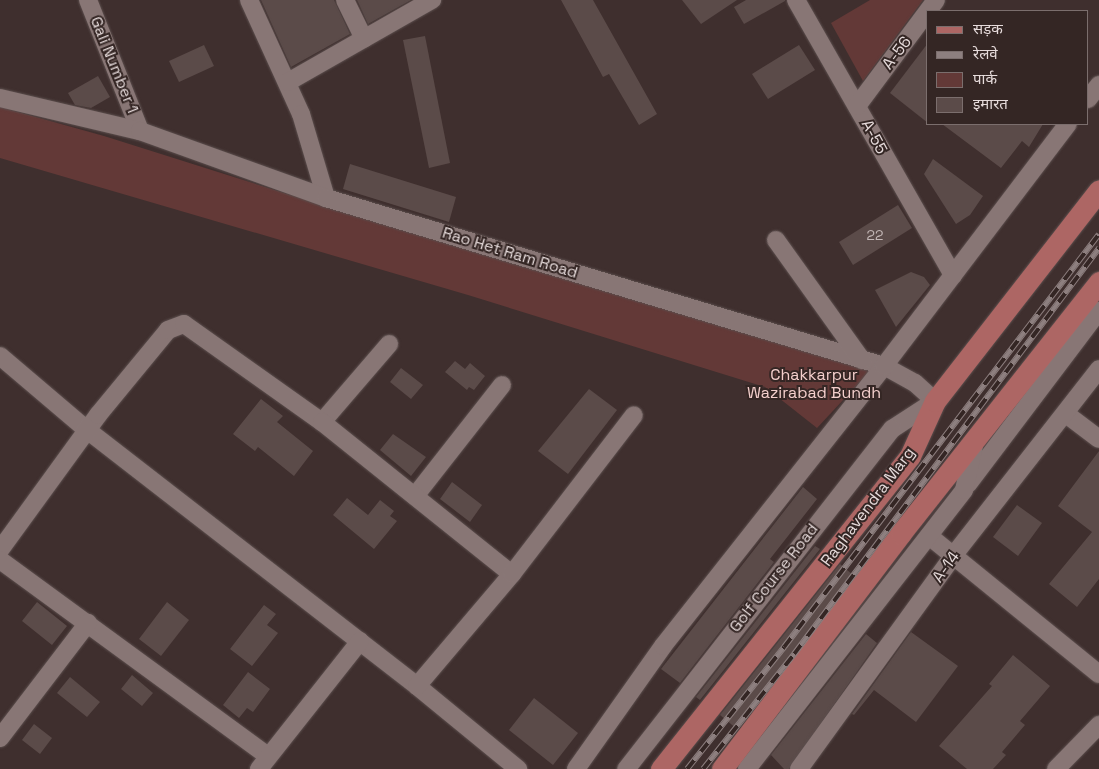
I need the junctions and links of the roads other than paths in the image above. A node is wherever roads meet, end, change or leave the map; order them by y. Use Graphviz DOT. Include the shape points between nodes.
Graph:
graph roads {
  1 [pos="249,0"];
  2 [pos="345,0"];
  3 [pos="432,0"];
  4 [pos="796,0"];
  5 [pos="95,3"];
  6 [pos="926,13"];
  7 [pos="364,39"];
  8 [pos="288,82"];
  9 [pos="1099,85"];
  10 [pos="0,98"];
  11 [pos="1089,98"];
  12 [pos="857,106"];
  13 [pos="1067,125"];
  14 [pos="140,131"];
  15 [pos="1099,190"];
  16 [pos="326,198"];
  17 [pos="776,240"];
  18 [pos="953,275"];
  19 [pos="1099,282"];
  20 [pos="1099,311"];
  21 [pos="389,344"];
  22 [pos="0,356"];
  23 [pos="862,360"];
  24 [pos="884,366"];
  25 [pos="1099,369"];
  26 [pos="502,385"];
  27 [pos="935,401"];
  28 [pos="1066,414"];
  29 [pos="634,415"];
  30 [pos="322,422"];
  31 [pos="87,430"];
  32 [pos="1099,439"];
  33 [pos="975,441"];
  34 [pos="964,490"];
  35 [pos="415,496"];
  36 [pos="929,536"];
  37 [pos="0,550"];
  38 [pos="953,556"];
  39 [pos="0,560"];
  40 [pos="512,574"];
  41 [pos="88,623"];
  42 [pos="360,641"];
  43 [pos="1099,674"];
  44 [pos="417,686"];
  45 [pos="1099,725"];
  46 [pos="0,738"];
  47 [pos="263,763"];
  48 [pos="518,769"];
  49 [pos="576,769"];
  50 [pos="626,769"];
  51 [pos="661,769"];
  52 [pos="722,769"];
  53 [pos="747,769"];
  54 [pos="799,769"];
  55 [pos="1056,769"];
  1 -- 8 [label="street"];
  2 -- 7 [label="street"];
  3 -- 7 [label="street"];
  4 -- 12 [label="street, A-55"];
  5 -- 14 [label="street, Gali Number 1"];
  6 -- 12 [label="street, A-56"];
  7 -- 8 [label="street"];
  8 -- 16 [label="street"];
  9 -- 11 [label="street"];
  10 -- 14 [label="street, Rao Het Ram Road"];
  12 -- 18 [label="street, A-55"];
  13 -- 18 [label="street"];
  14 -- 16 [label="street, Rao Het Ram Road"];
  15 -- 27 [label="main road, Raghavendra Marg"];
  16 -- 23 [label="street, Rao Het Ram Road"];
  17 -- 23 [label="street"];
  18 -- 24 [label="street"];
  19 -- 33 [label="main road"];
  20 -- 34 [label="street"];
  21 -- 30 [label="street"];
  22 -- 31 [label="street"];
  23 -- 24 [label="street, Rao Het Ram Road"];
  24 -- 27 [label="street, Rao Het Ram Road" via="915,383"];
  24 -- 49 [label="street" via="663,646"];
  25 -- 28 [label="street, A-14"];
  26 -- 35 [label="street"];
  27 -- 50 [label="street, Golf Course Road" via="892,429"];
  27 -- 51 [label="main road, Raghavendra Marg" via="910,456"];
  28 -- 32 [label="street"];
  28 -- 38 [label="street, A-14"];
  29 -- 40 [label="street"];
  30 -- 31 [label="street" via="184,324 168,330"];
  30 -- 35 [label="street"];
  31 -- 37 [label="street"];
  31 -- 42 [label="street"];
  33 -- 34 [label="street"];
  33 -- 52 [label="main road"];
  34 -- 36 [label="street"];
  35 -- 40 [label="street"];
  36 -- 38 [label="street"];
  36 -- 53 [label="street"];
  38 -- 43 [label="street"];
  38 -- 54 [label="street, A-14"];
  39 -- 41 [label="street"];
  40 -- 44 [label="street"];
  41 -- 46 [label="street"];
  41 -- 47 [label="street"];
  42 -- 44 [label="street"];
  42 -- 47 [label="street"];
  44 -- 48 [label="street"];
  45 -- 55 [label="street"];
}
